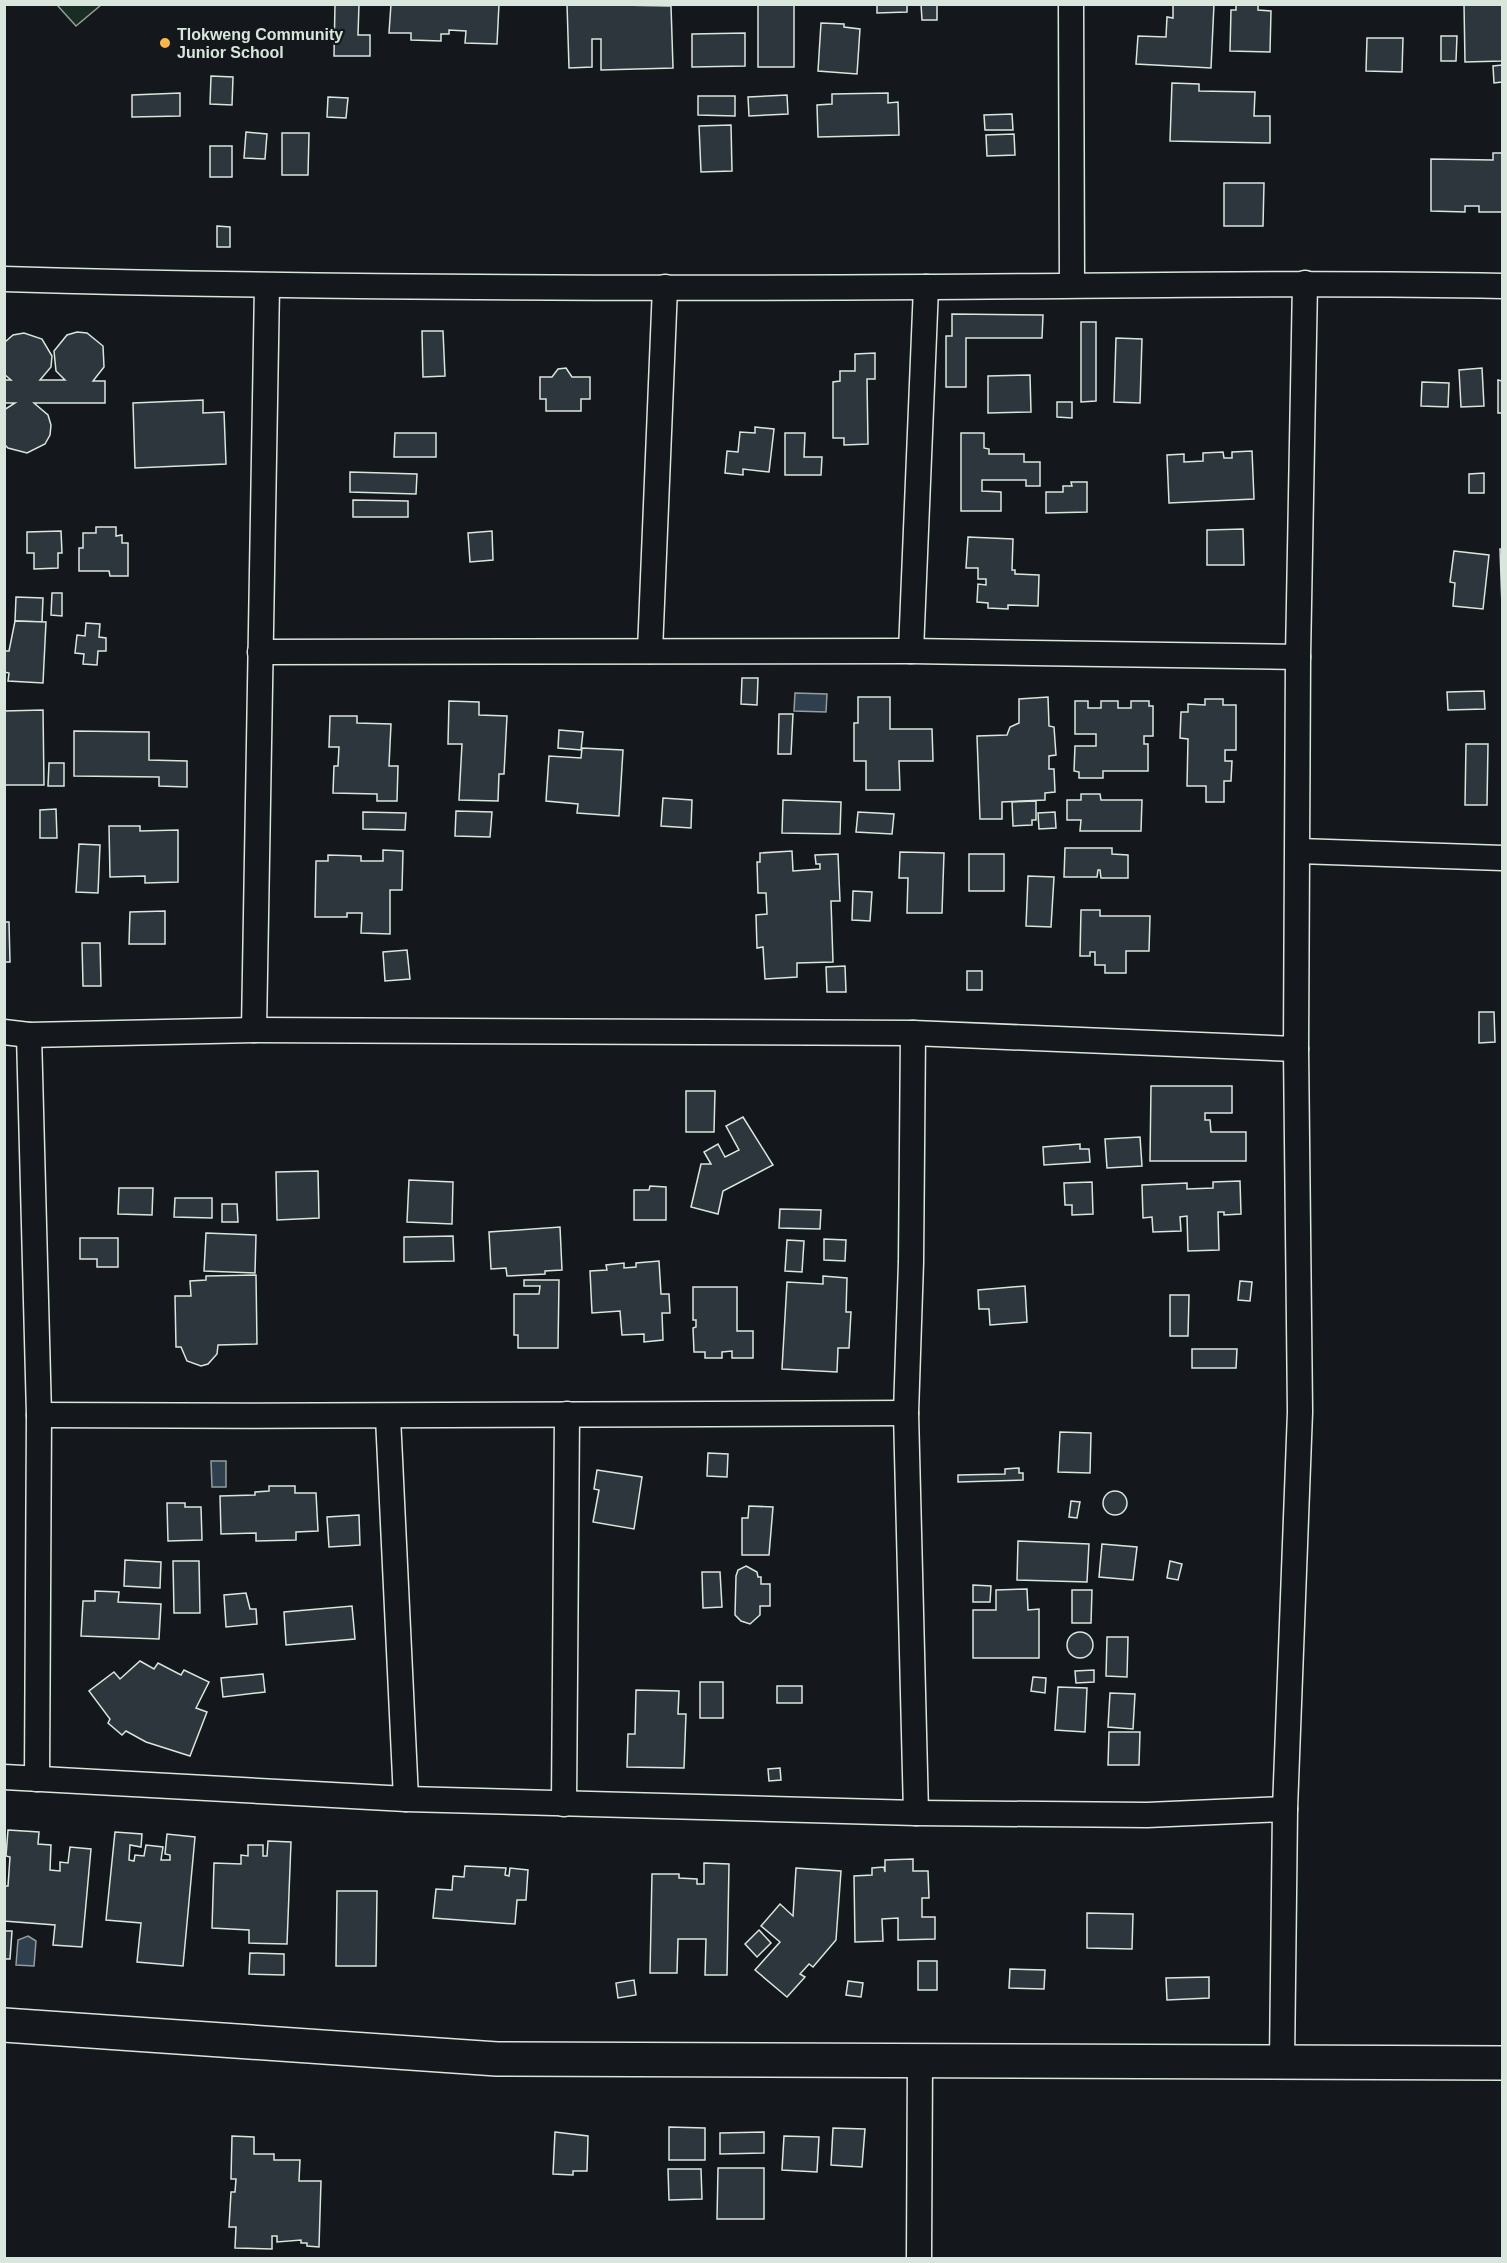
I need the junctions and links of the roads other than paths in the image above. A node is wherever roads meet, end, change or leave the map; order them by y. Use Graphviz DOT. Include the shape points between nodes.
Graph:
graph roads {
  1 [pos="1071,4"];
  2 [pos="4,279"];
  3 [pos="1305,283"];
  4 [pos="1072,285"];
  5 [pos="267,286"];
  6 [pos="1503,286"];
  7 [pos="665,287"];
  8 [pos="926,287"];
  9 [pos="650,651"];
  10 [pos="911,651"];
  11 [pos="260,652"];
  12 [pos="1298,657"];
  13 [pos="1299,851"];
  14 [pos="1503,858"];
  15 [pos="254,1030"];
  16 [pos="4,1032"];
  17 [pos="913,1034"];
  18 [pos="30,1035"];
  19 [pos="1296,1049"];
  20 [pos="906,1413"];
  21 [pos="567,1414"];
  22 [pos="39,1415"];
  23 [pos="388,1417"];
  24 [pos="4,1777"];
  25 [pos="38,1779"];
  26 [pos="406,1800"];
  27 [pos="564,1804"];
  28 [pos="1285,1809"];
  29 [pos="916,1813"];
  30 [pos="4,2025"];
  31 [pos="920,2059"];
  32 [pos="1282,2063"];
  33 [pos="1503,2063"];
  34 [pos="919,2259"];
  1 -- 4 [label="street"];
  2 -- 5 [label="street"];
  3 -- 4 [label="street"];
  3 -- 6 [label="street"];
  3 -- 12 [label="street"];
  4 -- 8 [label="street"];
  5 -- 7 [label="street"];
  5 -- 11 [label="street"];
  7 -- 8 [label="street"];
  7 -- 9 [label="street"];
  8 -- 10 [label="street"];
  9 -- 10 [label="street"];
  9 -- 11 [label="street"];
  10 -- 12 [label="street"];
  11 -- 15 [label="street"];
  12 -- 13 [label="street"];
  13 -- 14 [label="street"];
  13 -- 19 [label="street"];
  15 -- 17 [label="street"];
  15 -- 18 [label="street"];
  16 -- 18 [label="street"];
  17 -- 19 [label="street"];
  17 -- 20 [label="street"];
  18 -- 22 [label="street"];
  19 -- 28 [label="street" via="1300,1412"];
  20 -- 21 [label="street"];
  20 -- 29 [label="street"];
  21 -- 23 [label="street"];
  21 -- 27 [label="street"];
  22 -- 23 [label="street"];
  22 -- 25 [label="street"];
  23 -- 26 [label="street"];
  24 -- 25 [label="street"];
  25 -- 26 [label="street"];
  26 -- 27 [label="street"];
  27 -- 29 [label="street"];
  28 -- 29 [label="street" via="1147,1815"];
  28 -- 32 [label="street"];
  30 -- 31 [label="street" via="497,2059"];
  31 -- 32 [label="street"];
  31 -- 34 [label="street"];
  32 -- 33 [label="street"];
}
